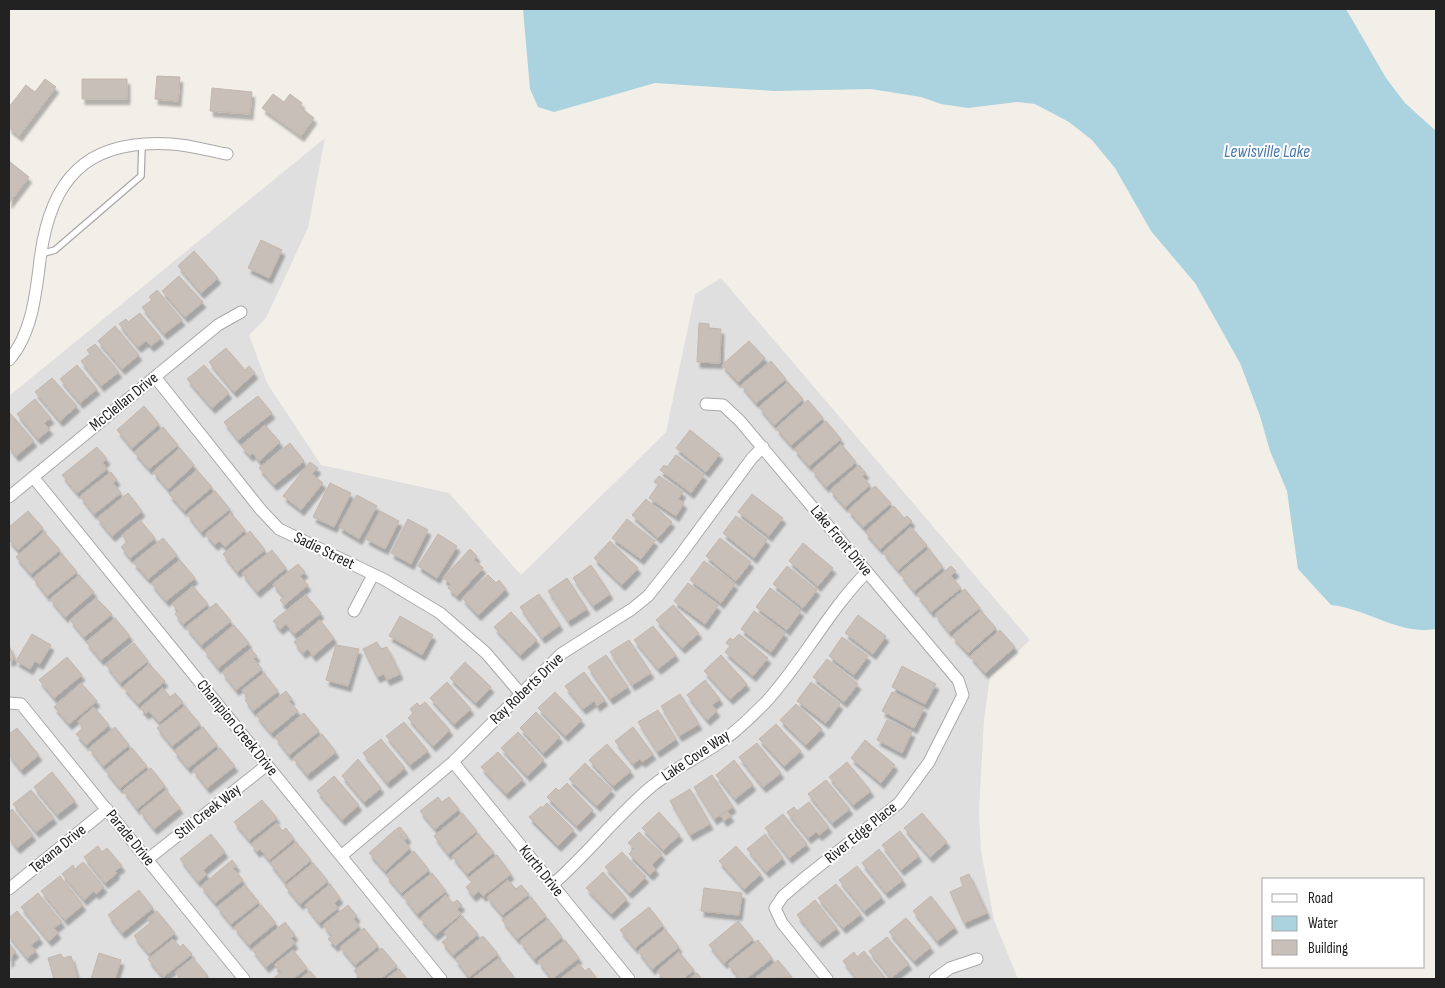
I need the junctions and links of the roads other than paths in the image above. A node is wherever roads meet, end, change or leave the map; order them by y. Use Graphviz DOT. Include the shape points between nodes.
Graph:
graph roads {
  1 [pos="142,144"];
  2 [pos="227,154"];
  3 [pos="41,254"];
  4 [pos="241,312"];
  5 [pos="9,360"];
  6 [pos="155,377"];
  7 [pos="706,404"];
  8 [pos="762,447"];
  9 [pos="33,477"];
  10 [pos="9,497"];
  11 [pos="867,572"];
  12 [pos="373,575"];
  13 [pos="354,611"];
  14 [pos="521,694"];
  15 [pos="963,694"];
  16 [pos="11,703"];
  17 [pos="453,762"];
  18 [pos="267,765"];
  19 [pos="107,809"];
  20 [pos="341,856"];
  21 [pos="148,859"];
  22 [pos="552,885"];
  23 [pos="9,888"];
  24 [pos="977,960"];
  25 [pos="244,979"];
  26 [pos="441,979"];
  27 [pos="629,979"];
  28 [pos="828,979"];
  29 [pos="935,979"];
  1 -- 2 [label="street" via="172,144"];
  1 -- 3 [label="lane" via="141,176 55,250"];
  1 -- 3 [label="street" via="120,146 90,159 73,173 59,191 44,231"];
  3 -- 5 [label="street" via="35,301 28,324"];
  4 -- 6 [label="street, McClellan Drive" via="218,325"];
  6 -- 9 [label="street, McClellan Drive"];
  6 -- 12 [label="street, Sadie Street" via="261,510 280,529"];
  7 -- 8 [label="street, Lake Front Drive" via="723,405"];
  8 -- 11 [label="street, Lake Front Drive"];
  8 -- 14 [label="street, Ray Roberts Drive" via="648,596 561,654"];
  9 -- 10 [label="street, McClellan Drive"];
  9 -- 18 [label="street, Champion Creek Drive"];
  11 -- 15 [label="street, Lake Front Drive" via="958,680"];
  11 -- 22 [label="street, Lake Cove Way" via="851,588 792,673 763,705 726,738 650,788"];
  12 -- 13 [label="street"];
  12 -- 14 [label="street, Sadie Street" via="440,613 486,653"];
  14 -- 17 [label="street, Ray Roberts Drive"];
  15 -- 28 [label="street, River Edge Place" via="929,762 899,803 789,891 775,908 782,923"];
  16 -- 19 [label="street, Parade Drive" via="21,704"];
  17 -- 20 [label="street, Ray Roberts Drive"];
  17 -- 22 [label="street, Kurth Drive"];
  18 -- 20 [label="street, Champion Creek Drive"];
  18 -- 21 [label="street, Still Creek Way"];
  19 -- 21 [label="street, Parade Drive"];
  19 -- 23 [label="street, Texana Drive"];
  20 -- 26 [label="street, Champion Creek Drive"];
  21 -- 25 [label="street, Parade Drive"];
  22 -- 27 [label="street, Kurth Drive"];
  24 -- 29 [label="street" via="950,968"];
}
